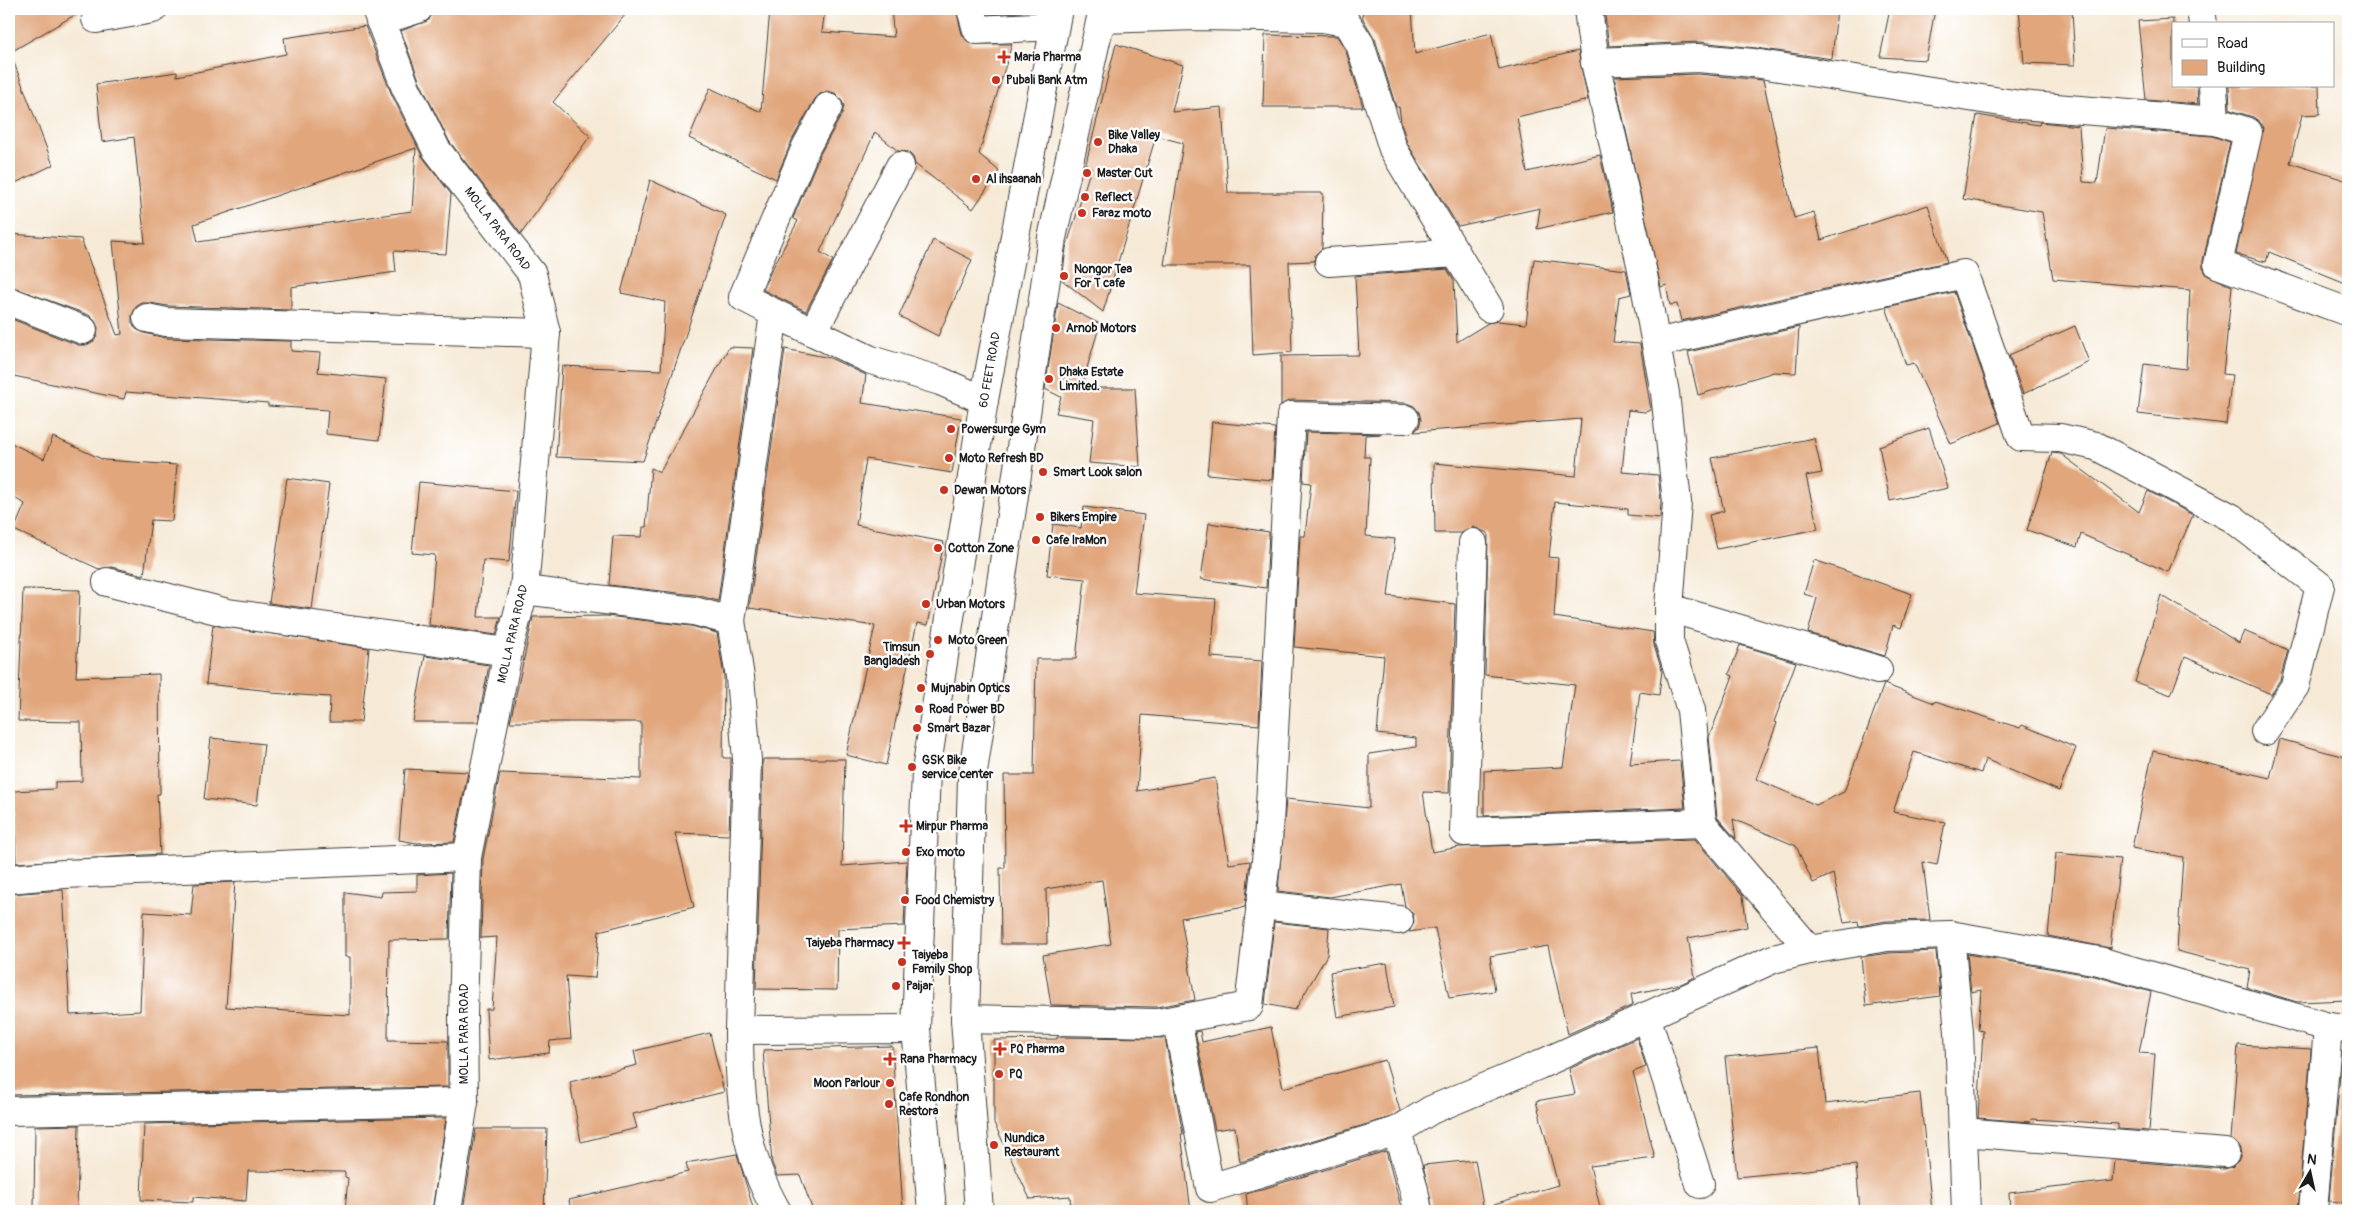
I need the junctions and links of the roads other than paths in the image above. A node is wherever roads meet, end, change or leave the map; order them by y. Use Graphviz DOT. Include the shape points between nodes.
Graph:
graph roads {
  1 [pos="153,9"];
  2 [pos="418,9"];
  3 [pos="971,9"];
  4 [pos="1588,9"];
  5 [pos="2201,9"];
  6 [pos="1197,12"];
  7 [pos="1102,14"];
  8 [pos="378,15"];
  9 [pos="1056,17"];
  10 [pos="96,19"];
  11 [pos="2204,22"];
  12 [pos="1595,62"];
  13 [pos="2213,88"];
  14 [pos="828,107"];
  15 [pos="2215,121"];
  16 [pos="900,166"];
  17 [pos="1456,253"];
  18 [pos="1329,262"];
  19 [pos="9,301"];
  20 [pos="1489,308"];
  21 [pos="2348,312"];
  22 [pos="774,313"];
  23 [pos="148,318"];
  24 [pos="83,330"];
  25 [pos="813,332"];
  26 [pos="546,333"];
  27 [pos="1656,343"];
  28 [pos="984,400"];
  29 [pos="1405,419"];
  30 [pos="1473,543"];
  31 [pos="107,582"];
  32 [pos="524,590"];
  33 [pos="1669,608"];
  34 [pos="951,617"];
  35 [pos="731,621"];
  36 [pos="994,624"];
  37 [pos="508,652"];
  38 [pos="1878,670"];
  39 [pos="2265,731"];
  40 [pos="1702,823"];
  41 [pos="467,857"];
  42 [pos="9,879"];
  43 [pos="1260,905"];
  44 [pos="1399,920"];
  45 [pos="1950,935"];
  46 [pos="1810,950"];
  47 [pos="1646,1016"];
  48 [pos="965,1019"];
  49 [pos="1177,1020"];
  50 [pos="916,1028"];
  51 [pos="2338,1028"];
  52 [pos="739,1030"];
  53 [pos="464,1102"];
  54 [pos="9,1110"];
  55 [pos="1397,1131"];
  56 [pos="1963,1132"];
  57 [pos="2225,1153"];
  58 [pos="1700,1184"];
  59 [pos="447,1211"];
  60 [pos="778,1211"];
  61 [pos="932,1211"];
  62 [pos="979,1211"];
  63 [pos="1418,1211"];
  64 [pos="1966,1211"];
  65 [pos="2313,1211"];
  1 -- 10 [label="street"];
  2 -- 8 [label="street"];
  3 -- 9 [label="street" via="977,30"];
  4 -- 12 [label="street"];
  5 -- 11 [label="street"];
  6 -- 7 [label="street"];
  6 -- 17 [label="street" via="1346,22 1360,44 1393,149"];
  7 -- 36 [label="street" via="1052,238"];
  8 -- 26 [label="street, MOLLA PARA ROAD" via="405,86 436,149 532,274"];
  9 -- 28 [label="street, 60 FEET ROAD"];
  12 -- 15 [label="street" via="1726,60 2020,105"];
  12 -- 27 [label="street"];
  13 -- 15 [label="street"];
  14 -- 22 [label="street" via="806,147 743,298"];
  15 -- 21 [label="street" via="2248,132 2218,264"];
  16 -- 25 [label="street"];
  17 -- 18 [label="street"];
  17 -- 20 [label="street"];
  19 -- 24 [label="street"];
  22 -- 25 [label="street"];
  22 -- 35 [label="street"];
  23 -- 26 [label="street" via="176,322"];
  25 -- 28 [label="street" via="872,360 940,381"];
  26 -- 32 [label="street, MOLLA PARA ROAD"];
  27 -- 33 [label="street" via="1677,502"];
  27 -- 39 [label="street" via="1964,274 2021,437 2060,438 2096,446 2232,518 2320,586 2295,686"];
  28 -- 34 [label="street, 60 FEET ROAD"];
  29 -- 43 [label="street" via="1291,416 1268,843"];
  30 -- 40 [label="street" via="1464,832"];
  31 -- 37 [label="street" via="228,613"];
  32 -- 35 [label="street" via="694,611"];
  32 -- 37 [label="street, MOLLA PARA ROAD"];
  33 -- 38 [label="street"];
  33 -- 40 [label="street" via="1669,641 1691,710"];
  34 -- 36 [label="street"];
  34 -- 50 [label="street, 60 FEET ROAD" via="926,771"];
  35 -- 52 [label="street" via="740,677 747,760"];
  36 -- 48 [label="street" via="972,779"];
  37 -- 41 [label="street, MOLLA PARA ROAD"];
  40 -- 46 [label="street"];
  41 -- 42 [label="street"];
  41 -- 53 [label="street, MOLLA PARA ROAD"];
  43 -- 44 [label="street"];
  43 -- 49 [label="street" via="1248,1006"];
  45 -- 46 [label="street" via="1887,937"];
  45 -- 51 [label="street" via="2099,961"];
  45 -- 56 [label="street" via="1959,1032"];
  46 -- 47 [label="street" via="1773,959"];
  47 -- 55 [label="street" via="1431,1110"];
  47 -- 58 [label="street"];
  48 -- 49 [label="street" via="1157,1023"];
  48 -- 62 [label="street"];
  49 -- 55 [label="street" via="1210,1188"];
  50 -- 52 [label="street"];
  50 -- 61 [label="street, 60 FEET ROAD"];
  51 -- 65 [label="street"];
  52 -- 60 [label="street" via="739,1083 746,1132 765,1190"];
  53 -- 54 [label="street"];
  53 -- 59 [label="street, MOLLA PARA ROAD"];
  55 -- 63 [label="street"];
  56 -- 57 [label="street"];
  56 -- 64 [label="street"];
}
